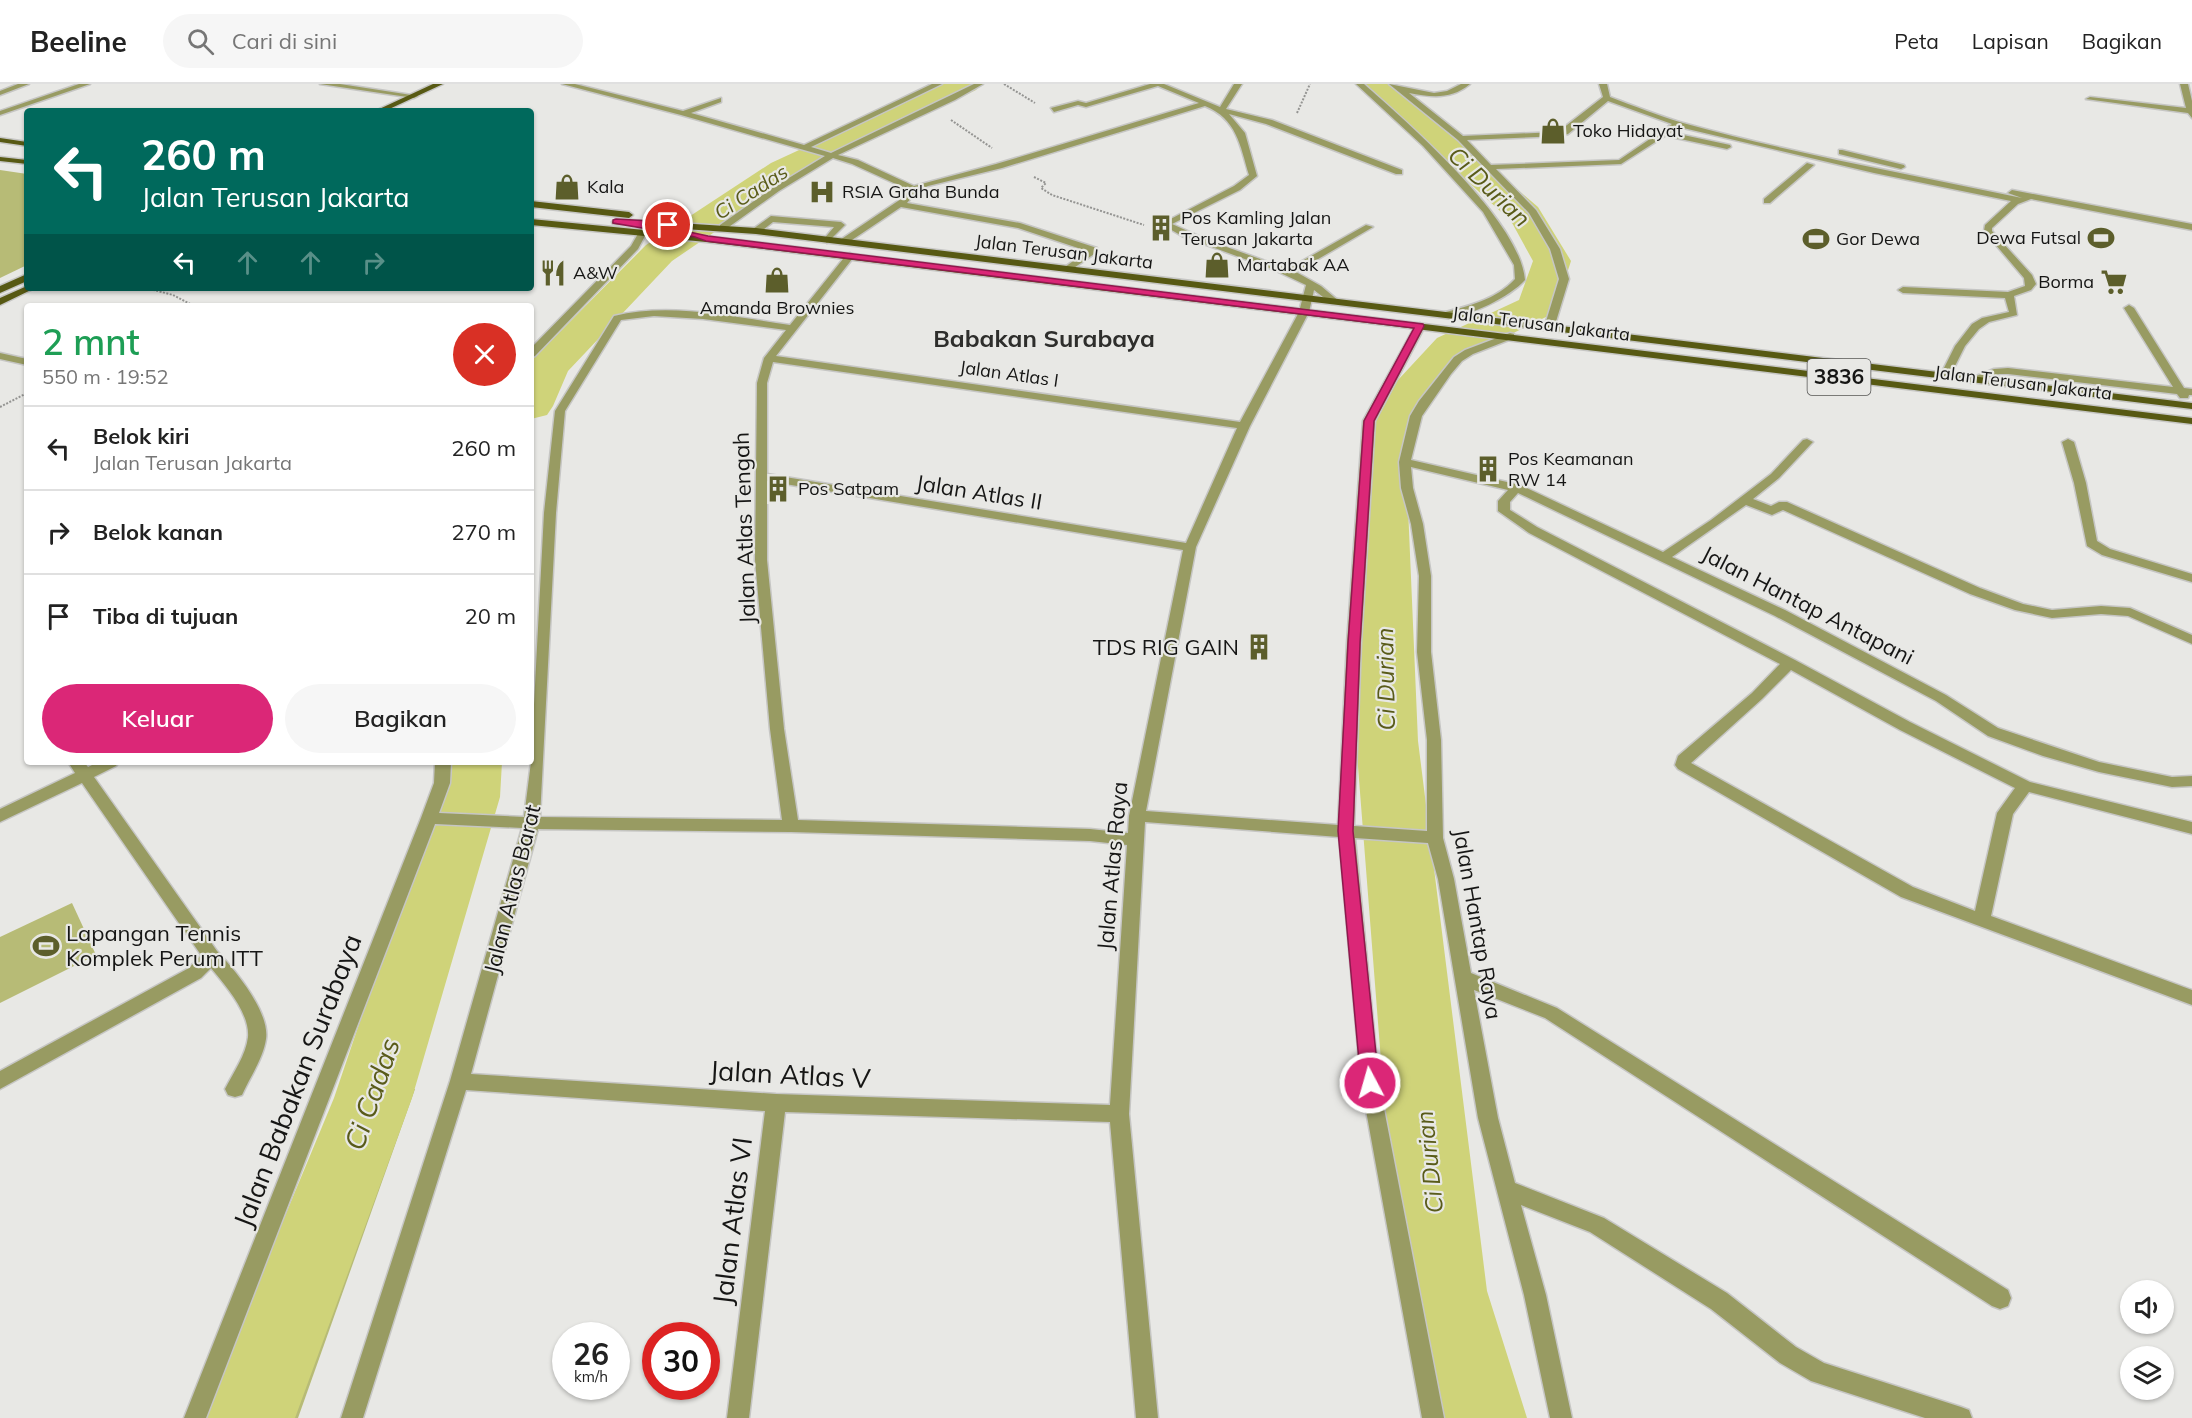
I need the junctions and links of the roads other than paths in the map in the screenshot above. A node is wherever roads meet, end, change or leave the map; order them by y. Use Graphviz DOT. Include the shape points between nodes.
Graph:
graph roads {
  1 [pos="25,84"];
  2 [pos="86,84"];
  3 [pos="324,84"];
  4 [pos="439,84"];
  5 [pos="566,84"];
  6 [pos="938,84"];
  7 [pos="979,84"];
  8 [pos="1158,84"];
  9 [pos="1238,84"];
  10 [pos="1360,84"];
  11 [pos="1466,84"];
  12 [pos="1603,84"];
  13 [pos="2184,84"];
  14 [pos="1169,86"];
  15 [pos="1396,87"];
  16 [pos="0,93"];
  17 [pos="414,96"];
  18 [pos="1607,98"];
  19 [pos="2090,99"];
  20 [pos="718,100"];
  21 [pos="1207,103"];
  22 [pos="392,108"];
  23 [pos="1222,109"];
  24 [pos="1054,110"];
  25 [pos="0,113"];
  26 [pos="684,113"];
  27 [pos="2191,114"];
  28 [pos="1678,124"];
  29 [pos="1674,135"];
  30 [pos="1461,138"];
  31 [pos="0,140"];
  32 [pos="24,144"];
  33 [pos="803,148"];
  34 [pos="0,149"];
  35 [pos="24,152"];
  36 [pos="1842,152"];
  37 [pos="829,155"];
  38 [pos="0,159"];
  39 [pos="24,162"];
  40 [pos="1810,165"];
  41 [pos="1490,167"];
  42 [pos="1399,172"];
  43 [pos="914,189"];
  44 [pos="2032,198"];
  45 [pos="1767,201"];
  46 [pos="2018,201"];
  47 [pos="534,204"];
  48 [pos="900,204"];
  49 [pos="534,212"];
  50 [pos="534,222"];
  51 [pos="670,225"];
  52 [pos="721,227"];
  53 [pos="1370,227"];
  54 [pos="2192,227"];
  55 [pos="756,231"];
  56 [pos="700,233"];
  57 [pos="642,234"];
  58 [pos="827,240"];
  59 [pos="843,242"];
  60 [pos="850,256"];
  61 [pos="1068,269"];
  62 [pos="1287,273"];
  63 [pos="24,278"];
  64 [pos="1311,285"];
  65 [pos="0,290"];
  66 [pos="1903,290"];
  67 [pos="24,291"];
  68 [pos="2009,295"];
  69 [pos="1308,298"];
  70 [pos="0,302"];
  71 [pos="1335,302"];
  72 [pos="2128,308"];
  73 [pos="1304,312"];
  74 [pos="1445,315"];
  75 [pos="1424,326"];
  76 [pos="793,328"];
  77 [pos="1550,328"];
  78 [pos="1510,336"];
  79 [pos="534,351"];
  80 [pos="0,356"];
  81 [pos="769,358"];
  82 [pos="24,361"];
  83 [pos="1945,376"];
  84 [pos="1971,380"];
  85 [pos="2180,390"];
  86 [pos="2192,392"];
  87 [pos="2191,406"];
  88 [pos="2192,421"];
  89 [pos="1244,426"];
  90 [pos="1807,442"];
  91 [pos="2068,442"];
  92 [pos="1405,462"];
  93 [pos="763,477"];
  94 [pos="1516,488"];
  95 [pos="1744,500"];
  96 [pos="1190,547"];
  97 [pos="1664,557"];
  98 [pos="2192,578"];
  99 [pos="2192,640"];
  100 [pos="1790,663"];
  101 [pos="98,765"];
  102 [pos="443,765"];
  103 [pos="80,769"];
  104 [pos="2190,779"];
  105 [pos="2025,786"];
  106 [pos="0,816"];
  107 [pos="1137,816"];
  108 [pos="429,818"];
  109 [pos="532,823"];
  110 [pos="791,826"];
  111 [pos="2192,828"];
  112 [pos="1346,831"];
  113 [pos="1435,838"];
  114 [pos="1134,840"];
  115 [pos="1982,920"];
  116 [pos="211,956"];
  117 [pos="1464,978"];
  118 [pos="2192,998"];
  119 [pos="0,1081"];
  120 [pos="459,1081"];
  121 [pos="234,1089"];
  122 [pos="776,1103"];
  123 [pos="1119,1114"];
  124 [pos="1506,1189"];
  125 [pos="2000,1298"];
  126 [pos="195,1418"];
  127 [pos="352,1418"];
  128 [pos="738,1418"];
  129 [pos="1147,1418"];
  130 [pos="1433,1418"];
  131 [pos="1561,1418"];
  132 [pos="1961,1418"];
  1 -- 16 [label="street"];
  2 -- 25 [label="street"];
  3 -- 17 [label="street"];
  4 -- 17 [label="main road"];
  5 -- 26 [label="street"];
  6 -- 33 [label="street"];
  7 -- 37 [label="street"];
  8 -- 14 [label="street"];
  8 -- 24 [label="street"];
  9 -- 23 [label="street"];
  10 -- 74 [label="street" via="1426,144 1487,211 1519,265 1520,280 1511,290"];
  11 -- 15 [label="street" via="1446,96"];
  12 -- 18 [label="street"];
  13 -- 27 [label="street"];
  14 -- 21 [label="street"];
  15 -- 30 [label="street"];
  17 -- 22 [label="main road"];
  18 -- 28 [label="street"];
  18 -- 30 [label="street" via="1559,134"];
  19 -- 27 [label="street"];
  20 -- 26 [label="street"];
  21 -- 23 [label="street"];
  21 -- 43 [label="street"];
  23 -- 42 [label="street"];
  23 -- 62 [label="street" via="1242,133 1253,176 1237,189 1165,224"];
  26 -- 33 [label="street"];
  28 -- 41 [label="street" via="1621,162"];
  28 -- 46 [label="street" via="1831,162"];
  29 -- 40 [label="street"];
  30 -- 41 [label="street"];
  31 -- 32 [label="main road"];
  33 -- 37 [label="street"];
  34 -- 35 [label="main road"];
  36 -- 44 [label="street"];
  37 -- 43 [label="street" via="855,162"];
  37 -- 52 [label="street"];
  38 -- 39 [label="main road"];
  40 -- 45 [label="street"];
  40 -- 46 [label="street"];
  41 -- 77 [label="street" via="1533,212 1555,249 1564,279"];
  43 -- 48 [label="street"];
  44 -- 46 [label="street"];
  44 -- 54 [label="street"];
  46 -- 68 [label="street" via="1988,227 2031,282 2028,288"];
  47 -- 51 [label="main road, Jalan Terusan Jakarta / 3836"];
  48 -- 59 [label="street"];
  48 -- 61 [label="street" via="1020,226 1094,250"];
  49 -- 51 [label="main road, Jalan Terusan Jakarta"];
  50 -- 57 [label="main road, Jalan Terusan Jakarta / 3836"];
  51 -- 56 [label="main road, Jalan Terusan Jakarta"];
  51 -- 56 [label="main road, Jalan Terusan Jakarta / 3836"];
  52 -- 55 [label="main road, Jalan Terusan Jakarta / 3836"];
  52 -- 56 [label="main road, Jalan Terusan Jakarta"];
  53 -- 62 [label="street"];
  55 -- 58 [label="main road, Jalan Terusan Jakarta / 3836"];
  55 -- 58 [label="street" via="771,219 841,225"];
  56 -- 57 [label="main road, Jalan Terusan Jakarta / 3836"];
  56 -- 60 [label="main road, Jalan Terusan Jakarta / 3836"];
  57 -- 79 [label="street" via="620,263"];
  58 -- 59 [label="main road, Jalan Terusan Jakarta / 3836"];
  59 -- 61 [label="main road, Jalan Terusan Jakarta / 3836"];
  60 -- 73 [label="main road, Jalan Terusan Jakarta / 3836"];
  60 -- 76 [label="street, Jalan Atlas Tengah"];
  61 -- 69 [label="main road, Jalan Terusan Jakarta / 3836"];
  62 -- 64 [label="street"];
  63 -- 65 [label="main road"];
  64 -- 69 [label="street, Jalan Atlas Raya"];
  64 -- 71 [label="street"];
  66 -- 68 [label="street"];
  67 -- 70 [label="main road"];
  68 -- 83 [label="street" via="2014,313 1981,322 1956,353"];
  69 -- 71 [label="main road, Jalan Terusan Jakarta / 3836"];
  69 -- 73 [label="street, Jalan Atlas Raya"];
  71 -- 74 [label="main road, Jalan Terusan Jakarta / 3836"];
  72 -- 85 [label="street"];
  73 -- 75 [label="main road, Jalan Terusan Jakarta / 3836"];
  73 -- 89 [label="street, Jalan Atlas Raya"];
  74 -- 77 [label="main road, Jalan Terusan Jakarta / 3836"];
  75 -- 78 [label="main road, Jalan Terusan Jakarta / 3836"];
  75 -- 112 [label="street" via="1369,421"];
  76 -- 81 [label="street, Jalan Atlas Tengah"];
  76 -- 109 [label="street, Jalan Atlas Barat" via="668,314 617,318 560,411 550,513"];
  77 -- 83 [label="main road, Jalan Terusan Jakarta / 3836"];
  78 -- 88 [label="main road, Jalan Terusan Jakarta / 3836"];
  78 -- 92 [label="street, Jalan Hantap Raya" via="1458,358 1416,416"];
  80 -- 82 [label="street"];
  81 -- 89 [label="street, Jalan Atlas I"];
  81 -- 93 [label="street, Jalan Atlas Tengah" via="762,383"];
  83 -- 84 [label="main road, Jalan Terusan Jakarta / 3836"];
  84 -- 85 [label="street" via="2008,371"];
  84 -- 87 [label="main road, Jalan Terusan Jakarta / 3836"];
  85 -- 86 [label="street"];
  85 -- 87 [label="street"];
  89 -- 96 [label="street, Jalan Atlas Raya"];
  90 -- 95 [label="street" via="1775,476"];
  91 -- 98 [label="street" via="2091,543 2106,552"];
  92 -- 94 [label="street, Jalan Hantap Antapani"];
  92 -- 113 [label="street, Jalan Hantap Raya" via="1425,576 1424,652 1434,740"];
  93 -- 96 [label="street, Jalan Atlas II"];
  93 -- 110 [label="street, Jalan Atlas Tengah" via="761,560 777,729"];
  94 -- 97 [label="street, Jalan Hantap Antapani"];
  94 -- 100 [label="street" via="1504,501 1504,511 1533,530"];
  95 -- 97 [label="street"];
  95 -- 99 [label="street" via="1772,511 1780,505 1787,507 1975,591 2020,607 2052,614 2130,612"];
  96 -- 107 [label="street, Jalan Atlas Raya"];
  97 -- 104 [label="street, Jalan Hantap Antapani" via="1941,698 1993,732 2099,767 2172,782"];
  100 -- 105 [label="street"];
  100 -- 115 [label="street" via="1683,760 1683,765 1907,892"];
  101 -- 103 [label="street"];
  102 -- 108 [label="street, Jalan Babakan Surabaya" via="442,783"];
  103 -- 106 [label="street"];
  103 -- 116 [label="street"];
  105 -- 111 [label="street"];
  105 -- 115 [label="street" via="2005,813"];
  107 -- 112 [label="street"];
  107 -- 114 [label="street, Jalan Atlas Raya"];
  108 -- 109 [label="street"];
  108 -- 126 [label="street, Jalan Babakan Surabaya"];
  109 -- 110 [label="street"];
  109 -- 120 [label="street, Jalan Atlas Barat"];
  110 -- 114 [label="street" via="1090,835"];
  112 -- 113 [label="street"];
  112 -- 130 [label="street" via="1370,1083"];
  113 -- 117 [label="street, Jalan Hantap Raya"];
  114 -- 123 [label="street, Jalan Atlas Raya"];
  115 -- 118 [label="street"];
  116 -- 119 [label="street" via="195,974"];
  116 -- 121 [label="street" via="227,972 257,1031 256,1043"];
  117 -- 124 [label="street, Jalan Hantap Raya" via="1488,1119"];
  117 -- 125 [label="street" via="1551,1013"];
  120 -- 122 [label="street, Jalan Atlas V"];
  120 -- 127 [label="street, Jalan Atlas Barat"];
  122 -- 123 [label="street, Jalan Atlas V"];
  122 -- 128 [label="street, Jalan Atlas VI"];
  123 -- 129 [label="street, Jalan Atlas Raya"];
  124 -- 131 [label="street, Jalan Hantap Raya" via="1535,1295"];
  124 -- 132 [label="street" via="1597,1225 1719,1301 1801,1364"];
}
